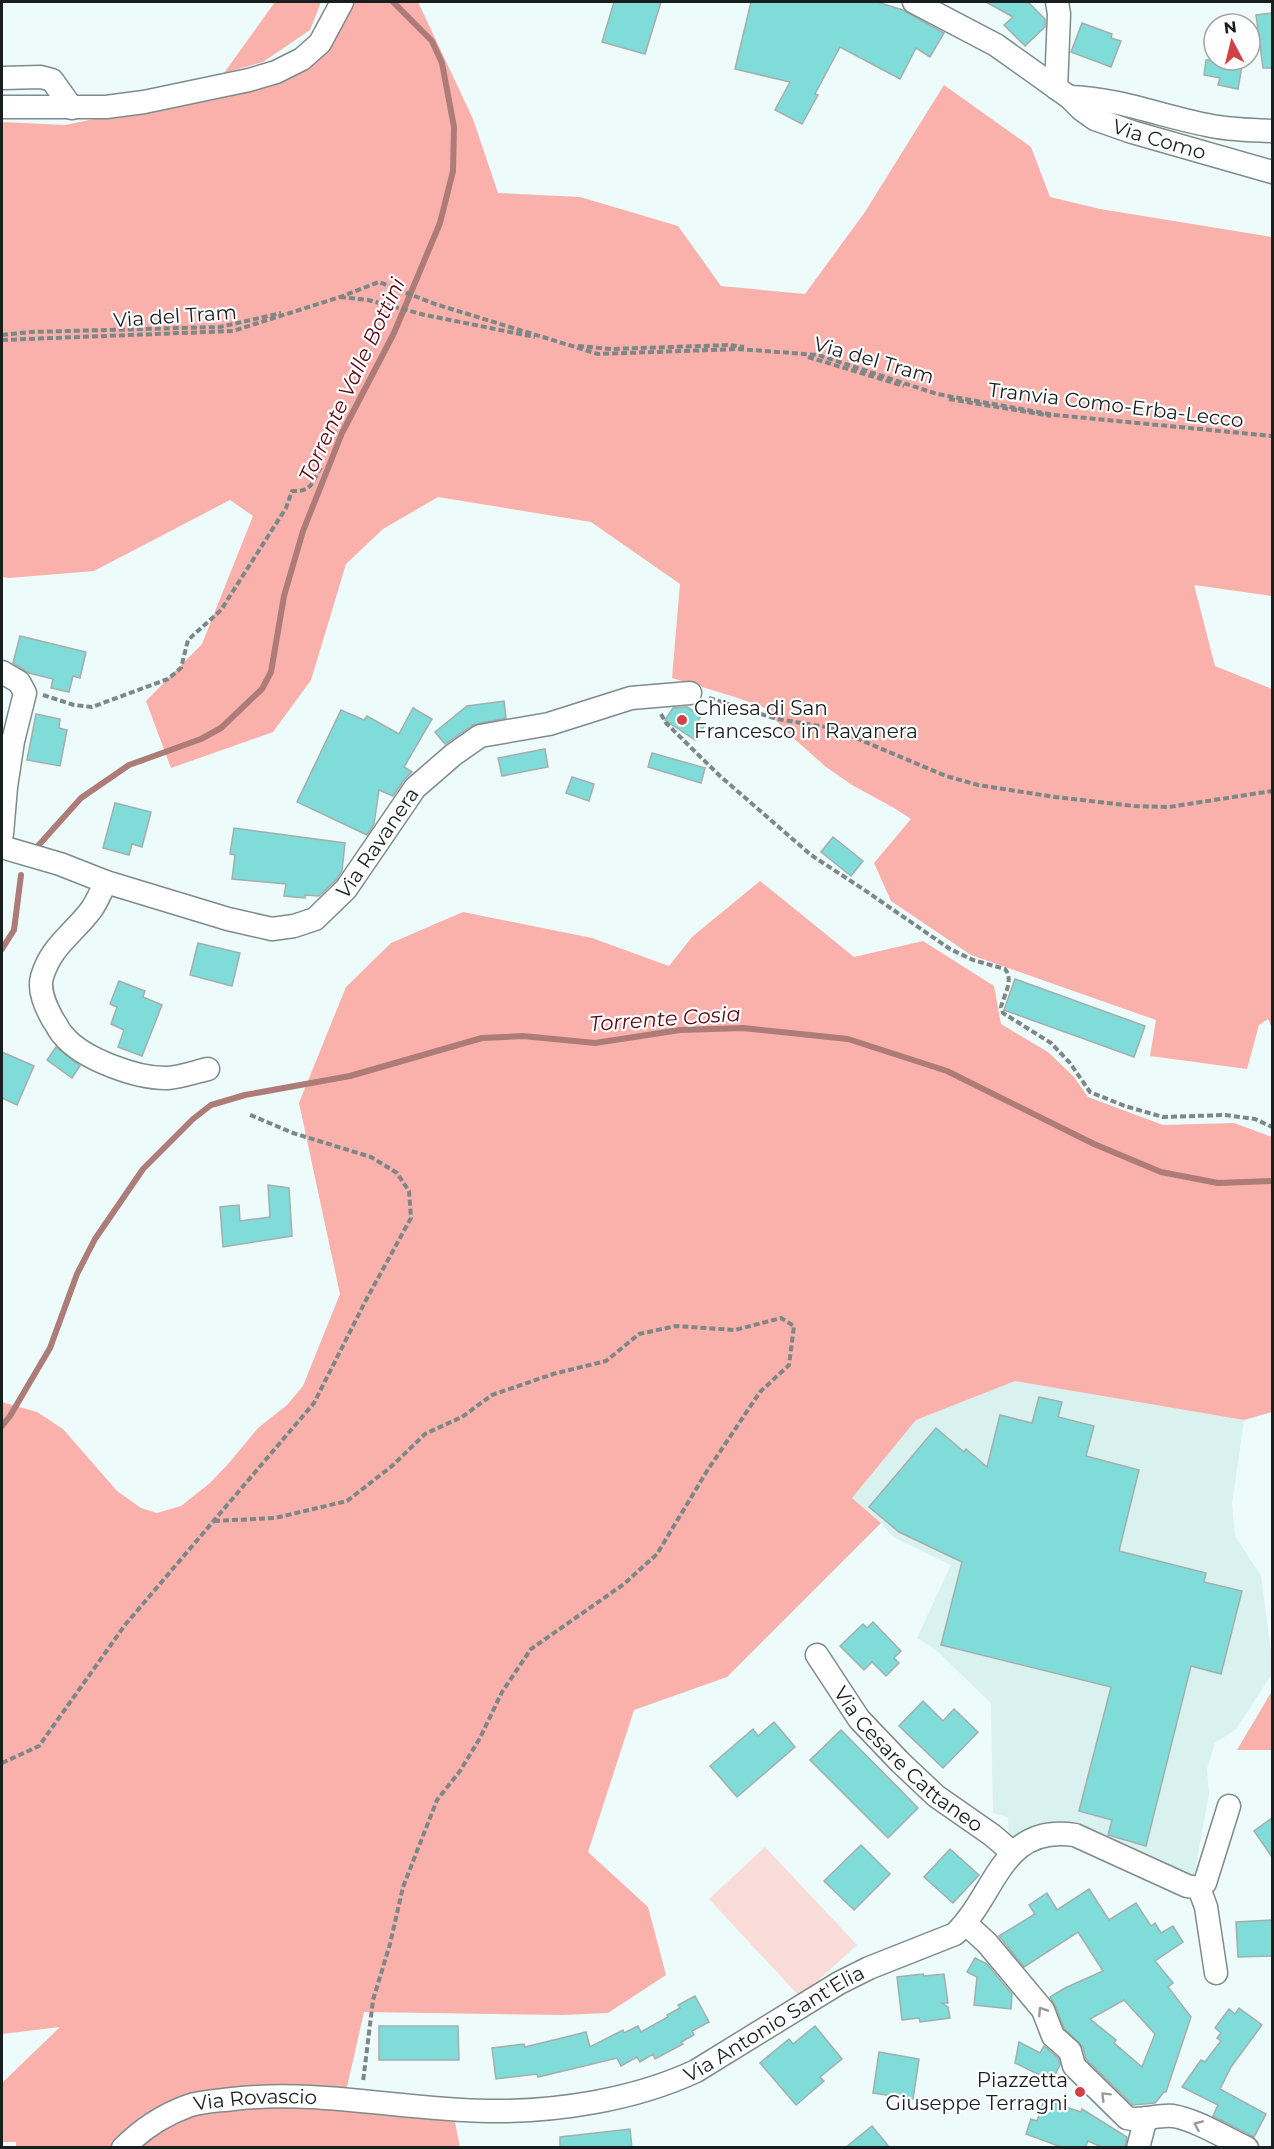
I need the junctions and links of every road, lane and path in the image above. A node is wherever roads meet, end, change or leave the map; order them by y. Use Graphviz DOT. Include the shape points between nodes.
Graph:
graph roads {
  1 [pos="342,2"];
  2 [pos="914,2"];
  3 [pos="1057,2"];
  4 [pos="2,78"];
  5 [pos="1063,92"];
  6 [pos="2,107"];
  7 [pos="72,108"];
  8 [pos="1272,132"];
  9 [pos="1272,172"];
  10 [pos="340,297"];
  11 [pos="2,335"];
  12 [pos="2,340"];
  13 [pos="1272,437"];
  14 [pos="322,465"];
  15 [pos="2,672"];
  16 [pos="25,693"];
  17 [pos="690,693"];
  18 [pos="650,695"];
  19 [pos="1272,791"];
  20 [pos="2,834"];
  21 [pos="9,849"];
  22 [pos="106,882"];
  23 [pos="208,1069"];
  24 [pos="248,1114"];
  25 [pos="1272,1127"];
  26 [pos="214,1521"];
  27 [pos="817,1655"];
  28 [pos="2,1763"];
  29 [pos="1229,1806"];
  30 [pos="1012,1852"];
  31 [pos="1200,1888"];
  32 [pos="965,1923"];
  33 [pos="1216,1974"];
  34 [pos="361,2100"];
  35 [pos="399,2105"];
  36 [pos="1146,2118"];
  37 [pos="123,2148"];
  38 [pos="1138,2148"];
  39 [pos="1247,2148"];
  1 -- 7 [label="street" via="320,43 302,59 276,72 144,102"];
  2 -- 5 [label="street, Via Como" via="996,45"];
  3 -- 5 [label="street"];
  4 -- 7 [label="street" via="52,80"];
  5 -- 8 [label="street" via="1209,126"];
  5 -- 9 [label="street, Via Como" via="1095,119"];
  6 -- 7 [label="street"];
  10 -- 11 [label="path, Tranvia Como-Erba-Lecco" via="220,327"];
  10 -- 12 [label="path, Via del Tram" via="233,332"];
  10 -- 13 [label="path, Tranvia Como-Erba-Lecco" via="583,347 754,348 811,357 932,395 1035,414"];
  10 -- 13 [label="path, Via del Tram" via="379,282 435,304 598,354 738,349 818,355 937,394 1055,415"];
  14 -- 16 [label="path" via="312,486 303,492 292,491 261,550 221,610 188,640 181,668 168,679 92,707"];
  15 -- 16 [label="street" via="19,682"];
  16 -- 20 [label="street" via="13,741"];
  17 -- 18 [label="street, Via Ravanera"];
  17 -- 19 [label="path" via="777,719 832,728 946,776 978,785 1134,807 1169,807"];
  18 -- 22 [label="street, Via Ravanera" via="549,724 480,736 415,788 346,889 315,919 272,929"];
  18 -- 25 [label="path" via="666,723 811,855 951,949 1005,969 1010,980 1001,1007 1003,1013 1052,1043 1090,1092 1163,1117 1224,1115 1255,1119"];
  21 -- 22 [label="street, Via Ravanera"];
  22 -- 23 [label="street" via="91,910 58,944 48,961 42,979 42,995 48,1010 64,1037 88,1055 115,1067 167,1078"];
  24 -- 26 [label="path" via="293,1133 371,1157 397,1173 410,1191 411,1218 314,1403"];
  26 -- 28 [label="path" via="125,1625 39,1746"];
  26 -- 34 [label="path" via="275,1518 347,1501 425,1434 462,1418 492,1395 606,1360 639,1334 676,1326 735,1330 781,1318 794,1326 789,1365 760,1392 657,1554 624,1584 531,1649 502,1692 480,1738 437,1800 402,1887 374,2000"];
  27 -- 30 [label="street, Via Cesare Cattaneo" via="859,1719 900,1762 936,1796"];
  29 -- 31 [label="street" via="1205,1883"];
  30 -- 31 [label="street" via="1041,1836 1076,1835 1187,1886"];
  30 -- 32 [label="street"];
  31 -- 33 [label="street"];
  32 -- 35 [label="street, Via Antonio Sant'Elia" via="955,1934 839,1983 673,2082 633,2094 531,2110"];
  36 -- 32 [label="street, one-way" via="1127,2118 1074,2066 1070,2051 1050,2031 1043,2010 987,1943"];
  34 -- 35 [label="street, Via Rovascio"];
  34 -- 37 [label="street, Via Rovascio" via="258,2096 190,2106 160,2118"];
  36 -- 38 [label="street"];
  39 -- 36 [label="street, one-way" via="1186,2120 1172,2116"];
}
